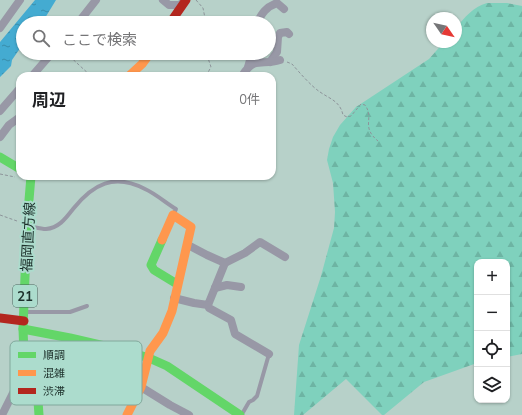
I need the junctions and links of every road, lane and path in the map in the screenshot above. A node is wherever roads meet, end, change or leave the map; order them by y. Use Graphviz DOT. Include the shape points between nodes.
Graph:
graph roads {
  1 [pos="20,0"];
  2 [pos="96,0"];
  3 [pos="163,0"];
  4 [pos="196,0"];
  5 [pos="181,1"];
  6 [pos="284,9"];
  7 [pos="83,16"];
  8 [pos="174,16"];
  9 [pos="205,16"];
  10 [pos="261,16"];
  11 [pos="0,28"];
  12 [pos="289,34"];
  13 [pos="276,53"];
  14 [pos="46,60"];
  15 [pos="74,60"];
  16 [pos="144,60"];
  17 [pos="209,60"];
  18 [pos="250,60"];
  19 [pos="280,60"];
  20 [pos="270,62"];
  21 [pos="248,66"];
  22 [pos="35,72"];
  23 [pos="87,72"];
  24 [pos="133,72"];
  25 [pos="208,72"];
  26 [pos="244,72"];
  27 [pos="16,93"];
  28 [pos="0,111"];
  29 [pos="16,120"];
  30 [pos="0,136"];
  31 [pos="378,141"];
  32 [pos="0,157"];
  33 [pos="16,167"];
  34 [pos="31,180"];
  35 [pos="0,215"];
  36 [pos="173,215"];
  37 [pos="27,225"];
  38 [pos="188,245"];
  39 [pos="285,257"];
  40 [pos="225,263"];
  41 [pos="177,284"];
  42 [pos="241,286"];
  43 [pos="215,288"];
  44 [pos="174,298"];
  45 [pos="208,305"];
  46 [pos="87,306"];
  47 [pos="0,318"];
  48 [pos="24,320"];
  49 [pos="24,341"];
  50 [pos="84,341"];
  51 [pos="269,354"];
  52 [pos="142,356"];
  53 [pos="149,358"];
  54 [pos="142,383"];
  55 [pos="142,388"];
  56 [pos="10,399"];
  57 [pos="38,405"];
  58 [pos="132,405"];
  59 [pos="227,411"];
  60 [pos="2,415"];
  61 [pos="39,415"];
  62 [pos="127,415"];
  63 [pos="189,415"];
  64 [pos="240,415"];
  1 -- 11 [label="street"];
  2 -- 7 [label="street"];
  3 -- 5 [label="street" via="170,5"];
  4 -- 9 [label="path" via="203,8"];
  5 -- 8 [label="main road"];
  6 -- 10 [label="street" via="277,3 269,6"];
  12 -- 13 [label="street" via="280,33"];
  14 -- 22 [label="street"];
  15 -- 23 [label="path"];
  16 -- 24 [label="main road"];
  17 -- 25 [label="path" via="211,68"];
  18 -- 21 [label="street"];
  19 -- 20 [label="street"];
  19 -- 31 [label="path" via="292,64 319,91 342,107 347,117 351,116 360,104 365,105 368,109 369,131"];
  20 -- 21 [label="street" via="261,61"];
  21 -- 26 [label="street"];
  27 -- 28 [label="street"];
  29 -- 30 [label="street"];
  32 -- 33 [label="main road"];
  34 -- 37 [label="main road, 福岡直方線 / 21"];
  35 -- 37 [label="path"];
  36 -- 37 [label="lane" via="176,209 144,189 116,181 94,188 66,219 57,225 47,229"];
  36 -- 38 [label="main road" via="192,227"];
  36 -- 41 [label="main road" via="151,265 154,270"];
  37 -- 48 [label="main road, 福岡直方線 / 21"];
  38 -- 40 [label="street"];
  38 -- 41 [label="main road"];
  39 -- 40 [label="street" via="260,242"];
  40 -- 43 [label="street"];
  41 -- 44 [label="main road"];
  42 -- 43 [label="street"];
  43 -- 45 [label="street"];
  44 -- 45 [label="street"];
  44 -- 53 [label="main road" via="163,334 150,351"];
  45 -- 51 [label="street" via="231,320 235,334"];
  46 -- 48 [label="lane" via="70,312"];
  47 -- 48 [label="main road"];
  48 -- 49 [label="main road, 福岡直方線 / 21"];
  48 -- 50 [label="main road"];
  51 -- 64 [label="lane" via="257,396"];
  52 -- 53 [label="main road"];
  53 -- 54 [label="main road"];
  53 -- 59 [label="main road" via="167,366"];
  55 -- 63 [label="street"];
  56 -- 60 [label="street"];
  57 -- 61 [label="main road, 福岡直方線 / 21"];
  58 -- 62 [label="main road"];
  59 -- 64 [label="main road"];
}
